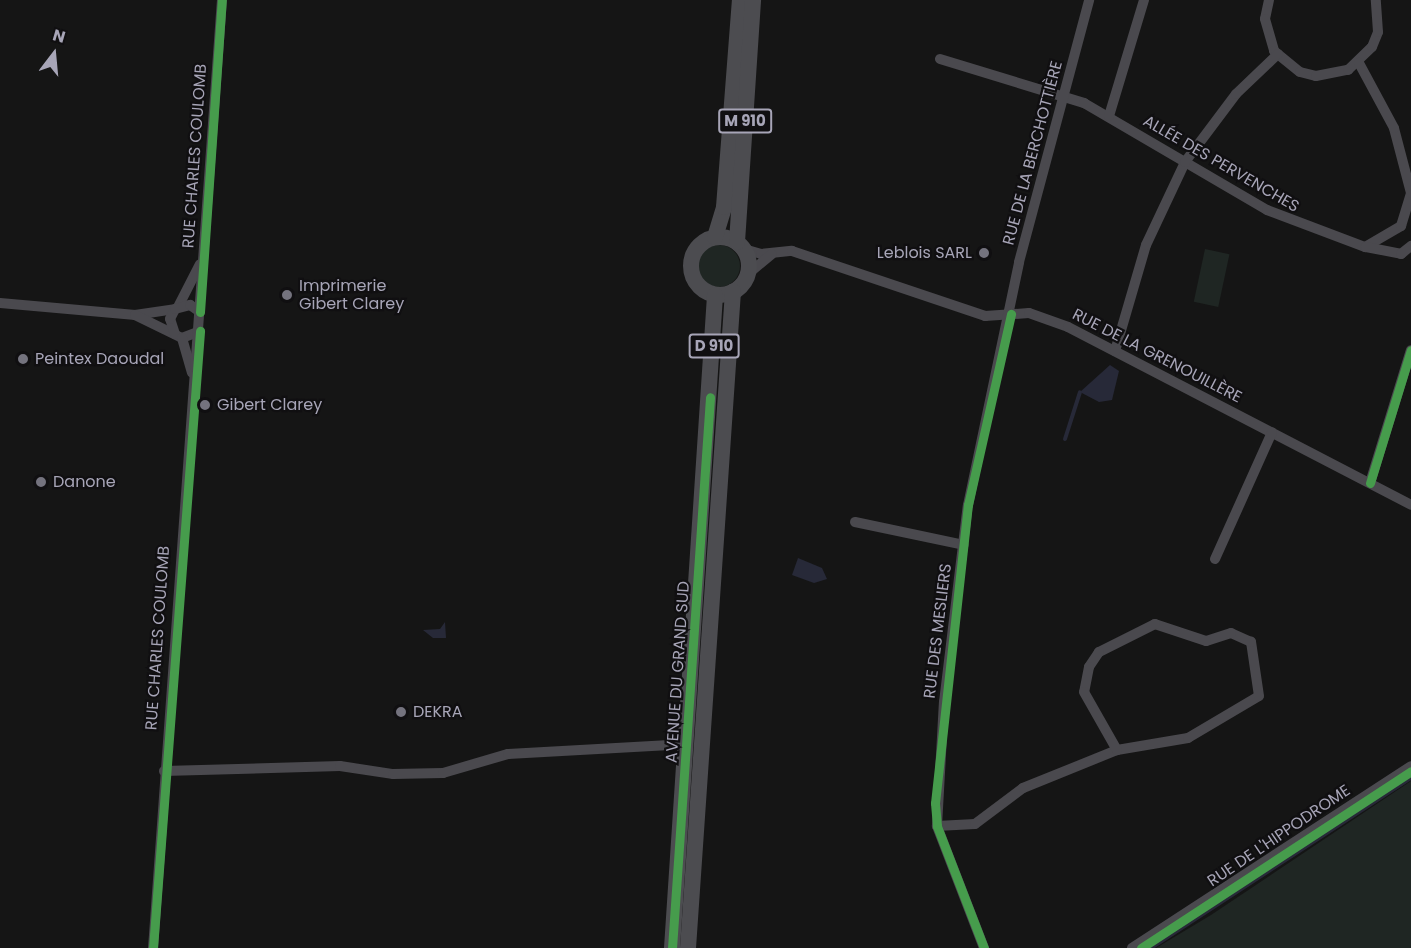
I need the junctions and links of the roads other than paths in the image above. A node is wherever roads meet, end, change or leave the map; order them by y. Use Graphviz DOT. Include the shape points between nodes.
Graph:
graph roads {
  1 [pos="740,0"];
  2 [pos="753,0"];
  3 [pos="1089,0"];
  4 [pos="1144,0"];
  5 [pos="1269,0"];
  6 [pos="1376,0"];
  7 [pos="221,1"];
  8 [pos="1278,54"];
  9 [pos="940,59"];
  10 [pos="1359,63"];
  11 [pos="1062,98"];
  12 [pos="1109,116"];
  13 [pos="1185,162"];
  14 [pos="1411,209"];
  15 [pos="715,237"];
  16 [pos="741,245"];
  17 [pos="1411,246"];
  18 [pos="1365,247"];
  19 [pos="772,254"];
  20 [pos="204,255"];
  21 [pos="748,274"];
  22 [pos="733,292"];
  23 [pos="715,295"];
  24 [pos="0,303"];
  25 [pos="177,308"];
  26 [pos="200,312"];
  27 [pos="1011,314"];
  28 [pos="135,315"];
  29 [pos="200,331"];
  30 [pos="180,337"];
  31 [pos="1411,350"];
  32 [pos="1115,351"];
  33 [pos="193,385"];
  34 [pos="1272,432"];
  35 [pos="1370,483"];
  36 [pos="1411,505"];
  37 [pos="855,522"];
  38 [pos="964,545"];
  39 [pos="1215,559"];
  40 [pos="688,744"];
  41 [pos="1117,750"];
  42 [pos="1411,766"];
  43 [pos="164,771"];
  44 [pos="937,826"];
  45 [pos="153,948"];
  46 [pos="672,948"];
  47 [pos="688,948"];
  48 [pos="984,948"];
  49 [pos="1132,948"];
  1 -- 15 [label="main road" via="724,207"];
  2 -- 16 [label="main road, M 910"];
  3 -- 11 [label="street, RUE DE LA BERCHOTTIÈRE"];
  4 -- 12 [label="street"];
  5 -- 8 [label="street" via="1267,36"];
  6 -- 10 [label="street" via="1378,32"];
  7 -- 20 [label="street, RUE CHARLES COULOMB"];
  8 -- 10 [label="street" via="1300,72 1316,76 1332,76"];
  8 -- 13 [label="street" via="1236,94"];
  9 -- 11 [label="street, ALLÉE DES PERVENCHES"];
  10 -- 14 [label="street" via="1404,154"];
  11 -- 12 [label="street, ALLÉE DES PERVENCHES"];
  11 -- 27 [label="street, RUE DE LA BERCHOTTIÈRE"];
  12 -- 13 [label="street, ALLÉE DES PERVENCHES"];
  13 -- 18 [label="street, ALLÉE DES PERVENCHES" via="1301,227"];
  13 -- 32 [label="street" via="1146,245"];
  14 -- 18 [label="street" via="1394,234"];
  15 -- 16 [label="main road"];
  15 -- 23 [label="main road" via="699,244 690,267 700,288"];
  16 -- 19 [label="street, RUE DE LA GRENOUILLÈRE"];
  16 -- 21 [label="main road"];
  17 -- 18 [label="street, ALLÉE DES PERVENCHES" via="1401,254"];
  19 -- 21 [label="street"];
  19 -- 27 [label="street, RUE DE LA GRENOUILLÈRE" via="792,250 986,316"];
  20 -- 25 [label="street, RUE CHARLES COULOMB"];
  20 -- 26 [label="street, RUE CHARLES COULOMB"];
  21 -- 22 [label="main road"];
  22 -- 23 [label="main road"];
  22 -- 47 [label="main road, AVENUE DU GRAND SUD / D 910"];
  23 -- 40 [label="main road, AVENUE DU GRAND SUD / D 910"];
  24 -- 28 [label="street"];
  25 -- 26 [label="street" via="190,305"];
  25 -- 28 [label="street"];
  25 -- 30 [label="street, RUE CHARLES COULOMB" via="170,325"];
  26 -- 29 [label="street, RUE CHARLES COULOMB"];
  27 -- 32 [label="street, RUE DE LA GRENOUILLÈRE" via="1029,313"];
  27 -- 38 [label="street, RUE DES MESLIERS"];
  28 -- 30 [label="street"];
  29 -- 30 [label="street"];
  29 -- 33 [label="street, RUE CHARLES COULOMB"];
  30 -- 33 [label="street, RUE CHARLES COULOMB"];
  31 -- 35 [label="street"];
  32 -- 34 [label="street, RUE DE LA GRENOUILLÈRE"];
  33 -- 43 [label="street, RUE CHARLES COULOMB"];
  34 -- 35 [label="street, RUE DE LA GRENOUILLÈRE"];
  34 -- 39 [label="street"];
  35 -- 36 [label="street, RUE DE LA GRENOUILLÈRE"];
  37 -- 38 [label="street"];
  38 -- 44 [label="street, RUE DES MESLIERS" via="944,702"];
  40 -- 43 [label="street" via="508,754 443,773 393,774 340,766"];
  40 -- 46 [label="main road, AVENUE DU GRAND SUD / D 910"];
  41 -- 41 [label="street" via="1183,740 1258,698 1251,642 1231,633 1206,641 1155,624 1099,652 1089,667 1084,692"];
  41 -- 44 [label="street" via="1023,788 975,824"];
  42 -- 49 [label="street, RUE DE L'HIPPODROME"];
  43 -- 45 [label="street, RUE CHARLES COULOMB"];
  44 -- 48 [label="street, RUE DES MESLIERS"];
}
